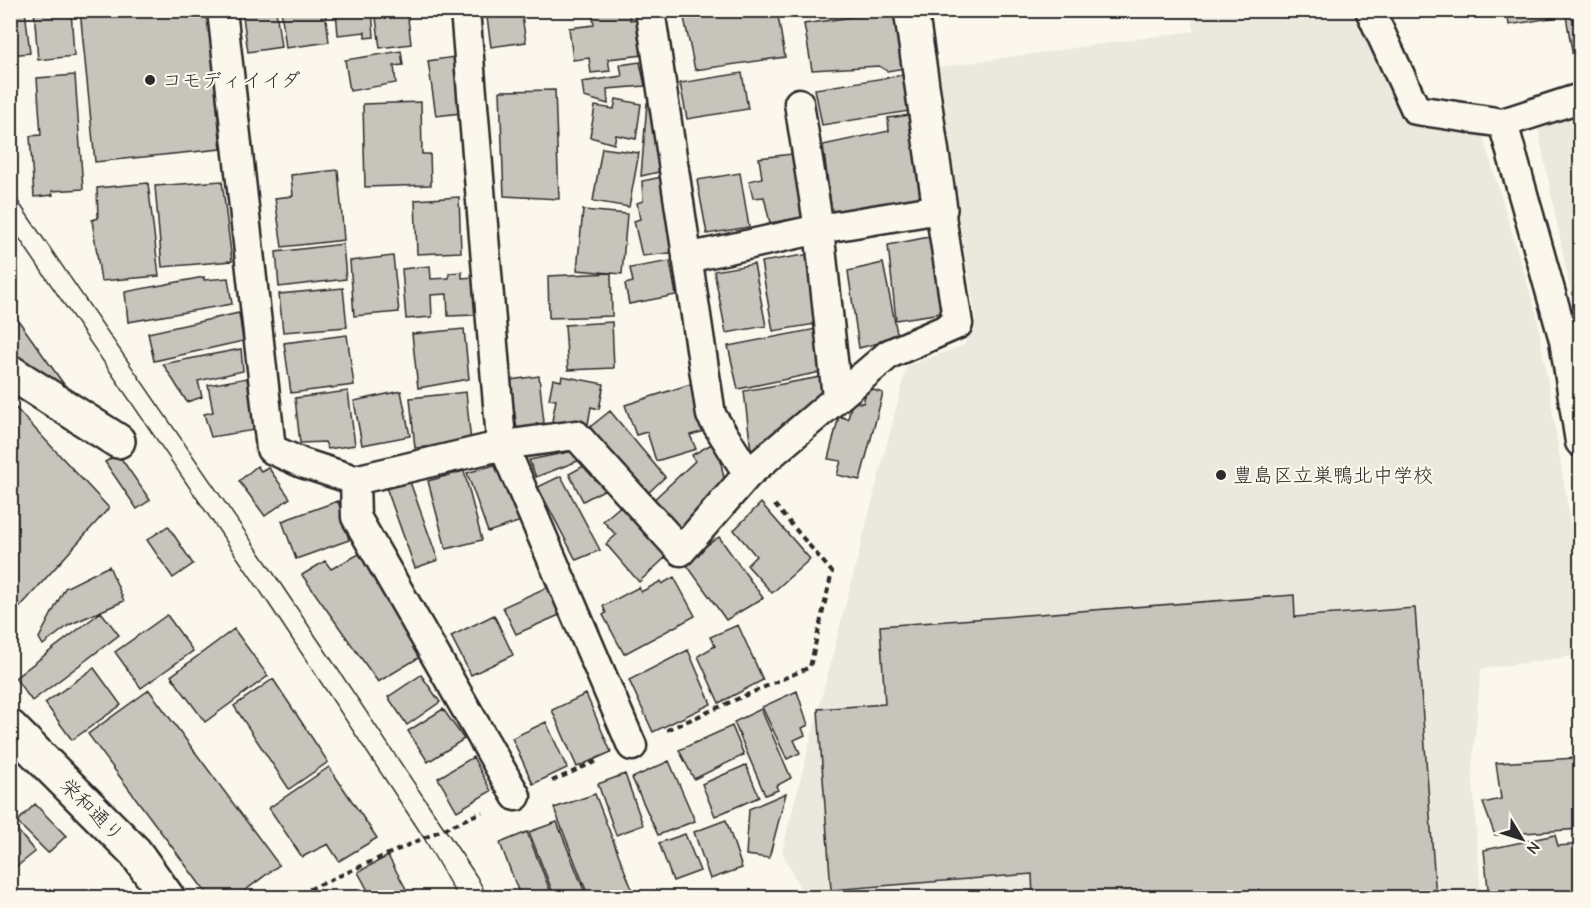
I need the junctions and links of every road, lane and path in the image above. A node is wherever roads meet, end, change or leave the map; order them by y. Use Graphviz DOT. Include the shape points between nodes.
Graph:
graph roads {
  1 [pos="222,10"];
  2 [pos="465,10"];
  3 [pos="650,10"];
  4 [pos="910,10"];
  5 [pos="1370,10"];
  6 [pos="1581,98"];
  7 [pos="799,103"];
  8 [pos="1503,123"];
  9 [pos="940,209"];
  10 [pos="819,229"];
  11 [pos="687,258"];
  12 [pos="10,372"];
  13 [pos="837,397"];
  14 [pos="118,441"];
  15 [pos="1581,442"];
  16 [pos="504,445"];
  17 [pos="748,474"];
  18 [pos="355,480"];
  19 [pos="10,727"];
  20 [pos="632,746"];
  21 [pos="516,796"];
  22 [pos="168,897"];
  1 -- 18 [label="lane" via="271,449"];
  2 -- 16 [label="lane"];
  3 -- 11 [label="lane"];
  4 -- 9 [label="street"];
  5 -- 8 [label="lane" via="1416,110"];
  6 -- 8 [label="lane"];
  7 -- 10 [label="lane"];
  8 -- 15 [label="lane" via="1564,340"];
  9 -- 10 [label="lane"];
  9 -- 13 [label="lane" via="958,324 889,354"];
  10 -- 11 [label="lane"];
  10 -- 13 [label="lane"];
  11 -- 17 [label="lane" via="711,415"];
  12 -- 14 [label="street"];
  13 -- 17 [label="lane"];
  16 -- 17 [label="lane" via="576,435 681,551"];
  16 -- 18 [label="lane"];
  16 -- 20 [label="lane"];
  18 -- 21 [label="lane" via="356,517"];
  19 -- 22 [label="street, 栄和通り" via="135,852"];
}
